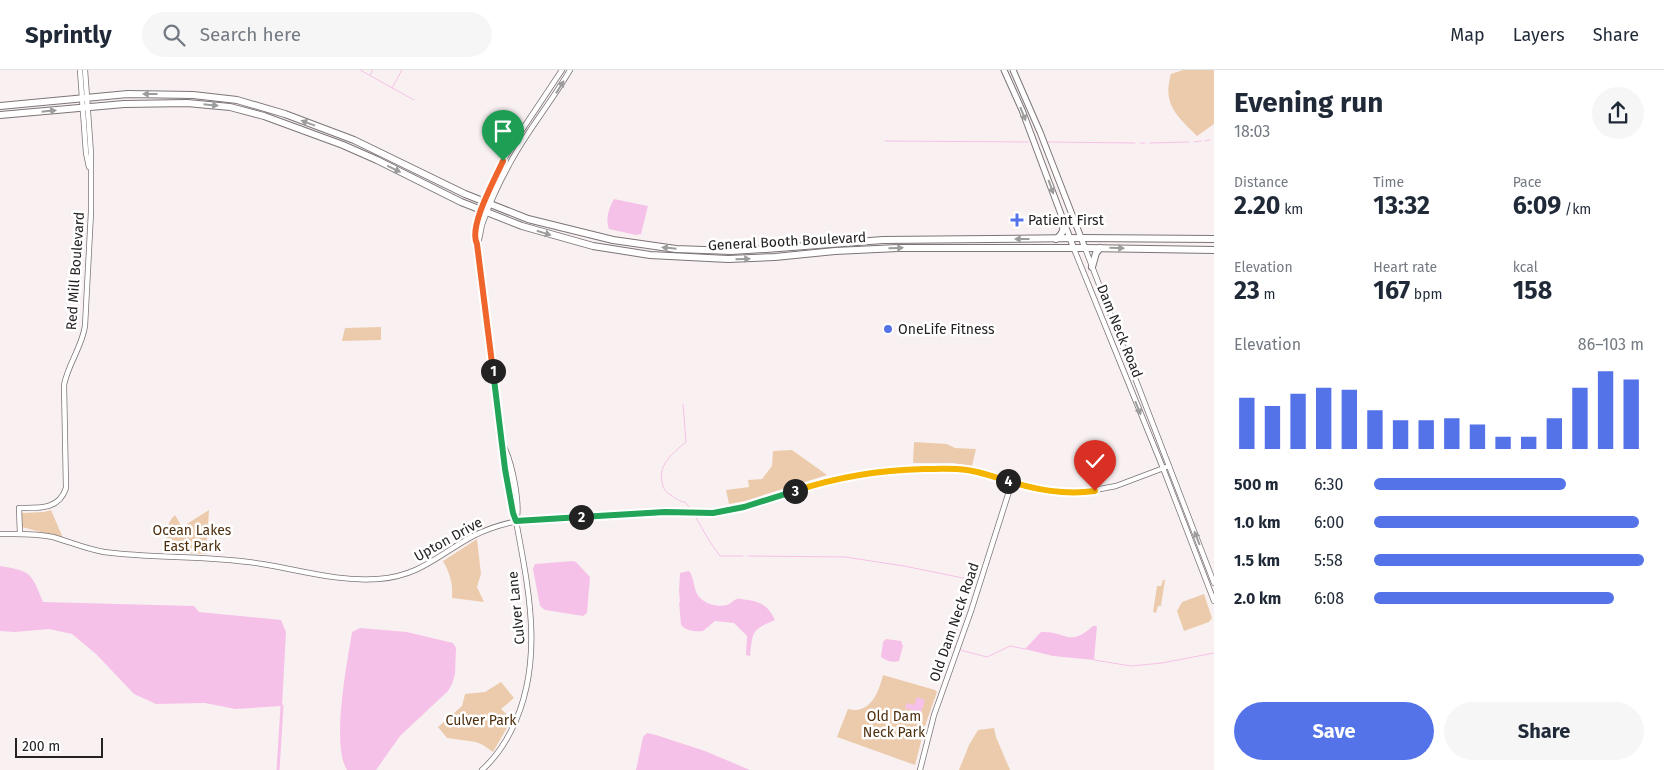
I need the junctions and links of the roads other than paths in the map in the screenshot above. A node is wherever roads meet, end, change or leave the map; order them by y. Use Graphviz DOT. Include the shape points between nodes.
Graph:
graph roads {
  1 [pos="80,70"];
  2 [pos="85,70"];
  3 [pos="562,70"];
  4 [pos="570,70"];
  5 [pos="1004,70"];
  6 [pos="1013,70"];
  7 [pos="85,98"];
  8 [pos="0,106"];
  9 [pos="86,107"];
  10 [pos="0,115"];
  11 [pos="488,204"];
  12 [pos="484,212"];
  13 [pos="1063,219"];
  14 [pos="1070,238"];
  15 [pos="1081,238"];
  16 [pos="1056,239"];
  17 [pos="1214,239"];
  18 [pos="1085,248"];
  19 [pos="1100,248"];
  20 [pos="1074,249"];
  21 [pos="1214,250"];
  22 [pos="1092,267"];
  23 [pos="1123,347"];
  24 [pos="1115,351"];
  25 [pos="1169,466"];
  26 [pos="1162,468"];
  27 [pos="1012,482"];
  28 [pos="516,521"];
  29 [pos="0,534"];
  30 [pos="20,534"];
  31 [pos="1208,569"];
  32 [pos="1202,571"];
  33 [pos="1214,583"];
  34 [pos="1214,601"];
  35 [pos="482,770"];
  36 [pos="920,770"];
  1 -- 7 [label="main road"];
  2 -- 7 [label="main road"];
  3 -- 11 [label="main road" via="510,149"];
  11 -- 4 [label="main road, one-way" via="516,151"];
  5 -- 13 [label="main road, Dam Neck Road, one-way"];
  6 -- 15 [label="main road, Dam Neck Road"];
  7 -- 8 [label="highway, General Booth Boulevard"];
  7 -- 9 [label="main road, Red Mill Boulevard"];
  11 -- 7 [label="highway, General Booth Boulevard, one-way" via="360,142 237,100 193,95 128,94"];
  10 -- 9 [label="highway, General Booth Boulevard, one-way"];
  9 -- 12 [label="highway, General Booth Boulevard, one-way" via="187,103 249,112 343,145"];
  9 -- 30 [label="main road, Red Mill Boulevard" via="91,212 85,326 64,385 66,488 50,507 20,508"];
  11 -- 12 [label="main road, Culver Lane"];
  16 -- 11 [label="highway, General Booth Boulevard, one-way" via="883,240 731,251 676,249 579,233"];
  12 -- 20 [label="highway, General Booth Boulevard, one-way" via="593,246 686,258 744,259 898,248"];
  12 -- 28 [label="main road, Culver Lane" via="474,239 503,446 512,471 518,512"];
  13 -- 14 [label="main road, Dam Neck Road"];
  13 -- 16 [label="highway" via="1064,230"];
  14 -- 15 [label="highway, General Booth Boulevard"];
  14 -- 16 [label="highway, General Booth Boulevard"];
  14 -- 20 [label="main road, Dam Neck Road"];
  15 -- 17 [label="highway, General Booth Boulevard"];
  15 -- 18 [label="main road, Dam Neck Road"];
  18 -- 19 [label="highway, General Booth Boulevard"];
  18 -- 20 [label="highway, General Booth Boulevard"];
  18 -- 22 [label="main road, Dam Neck Road"];
  19 -- 21 [label="highway, General Booth Boulevard, one-way"];
  19 -- 22 [label="highway"];
  20 -- 24 [label="main road, Dam Neck Road"];
  22 -- 23 [label="main road, Dam Neck Road"];
  23 -- 24 [label="main road"];
  23 -- 25 [label="main road, Dam Neck Road"];
  24 -- 26 [label="main road, Dam Neck Road, one-way"];
  25 -- 26 [label="main road, Upton Drive"];
  31 -- 25 [label="main road, Dam Neck Road, one-way"];
  26 -- 27 [label="main road, Upton Drive" via="1116,486 1084,492 1054,492"];
  26 -- 32 [label="main road, Dam Neck Road"];
  27 -- 28 [label="main road, Upton Drive" via="957,469 890,471 826,481 744,507 705,514 665,512"];
  27 -- 36 [label="main road, Old Dam Neck Road" via="934,715"];
  28 -- 30 [label="main road, Upton Drive" via="464,541 414,571 374,580 243,561 102,551 50,537"];
  28 -- 35 [label="main road, Culver Lane" via="531,616 532,659 523,703 514,726"];
  29 -- 30 [label="main road, Upton Drive"];
  31 -- 32 [label="main road"];
  31 -- 33 [label="main road, Dam Neck Road"];
  32 -- 34 [label="main road, Dam Neck Road"];
}
